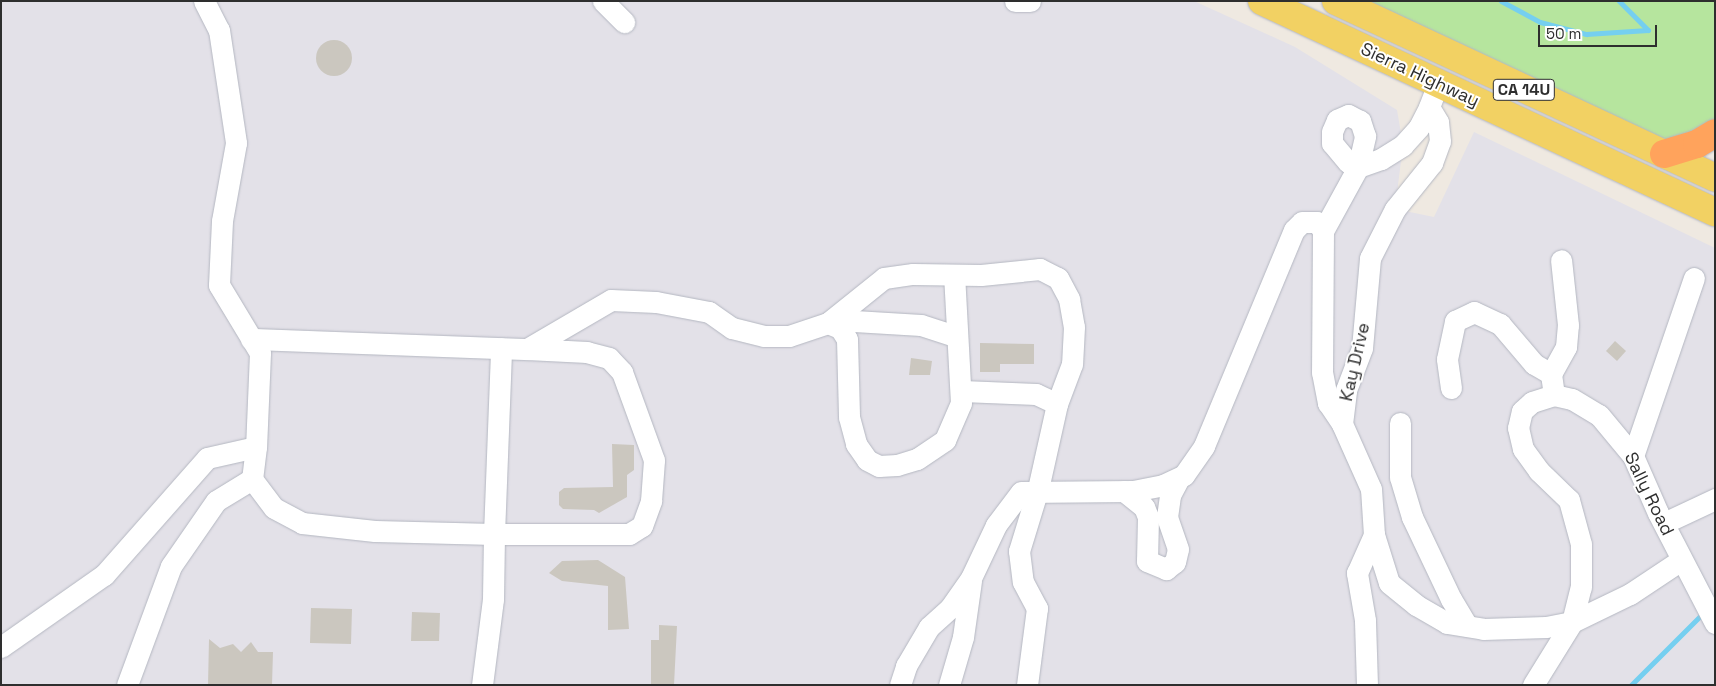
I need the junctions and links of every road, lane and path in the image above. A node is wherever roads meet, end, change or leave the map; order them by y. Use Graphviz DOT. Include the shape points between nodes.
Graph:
graph roads {
  1 [pos="204,1"];
  2 [pos="603,1"];
  3 [pos="1015,1"];
  4 [pos="1030,1"];
  5 [pos="1262,1"];
  6 [pos="1336,1"];
  7 [pos="624,22"];
  8 [pos="1434,95"];
  9 [pos="1715,133"];
  10 [pos="1664,154"];
  11 [pos="1715,178"];
  12 [pos="1715,212"];
  13 [pos="1323,231"];
  14 [pos="1561,260"];
  15 [pos="954,275"];
  16 [pos="1694,278"];
  17 [pos="828,323"];
  18 [pos="957,337"];
  19 [pos="251,339"];
  20 [pos="501,348"];
  21 [pos="527,349"];
  22 [pos="1552,384"];
  23 [pos="1451,388"];
  24 [pos="962,390"];
  25 [pos="1057,404"];
  26 [pos="1400,423"];
  27 [pos="1342,424"];
  28 [pos="256,447"];
  29 [pos="1633,456"];
  30 [pos="1179,478"];
  31 [pos="252,479"];
  32 [pos="1038,489"];
  33 [pos="1124,492"];
  34 [pos="1715,499"];
  35 [pos="1664,524"];
  36 [pos="494,534"];
  37 [pos="1374,535"];
  38 [pos="1681,560"];
  39 [pos="971,578"];
  40 [pos="1572,622"];
  41 [pos="1715,623"];
  42 [pos="1467,626"];
  43 [pos="1,647"];
  44 [pos="910,660"];
  45 [pos="126,685"];
  46 [pos="482,685"];
  47 [pos="900,685"];
  48 [pos="910,685"];
  49 [pos="949,685"];
  50 [pos="1027,685"];
  51 [pos="1367,685"];
  52 [pos="1533,685"];
  1 -- 19 [label="street" via="220,30 236,143 222,221 219,286"];
  2 -- 7 [label="street"];
  3 -- 4 [label="street"];
  5 -- 8 [label="main road, Sierra Highway / CA 14U"];
  6 -- 10 [label="main road, Sierra Highway / CA 14U"];
  8 -- 12 [label="main road, Sierra Highway / CA 14U"];
  8 -- 13 [label="street" via="1419,127 1403,146 1358,167"];
  8 -- 27 [label="street, Kay Drive" via="1440,141 1432,163 1395,208 1370,258 1362,348 1346,390"];
  9 -- 10 [label="highway" via="1697,144"];
  10 -- 11 [label="main road, Sierra Highway / CA 14U"];
  13 -- 27 [label="street" via="1322,372 1328,403"];
  13 -- 30 [label="street" via="1318,222 1310,220 1302,222 1294,230 1204,446 1195,463"];
  14 -- 22 [label="street" via="1568,325 1566,347"];
  15 -- 17 [label="street" via="913,274 884,278"];
  15 -- 18 [label="street"];
  15 -- 25 [label="street" via="1040,269 1058,278 1069,299 1074,326 1072,364"];
  16 -- 29 [label="street"];
  17 -- 18 [label="street" via="854,321 921,325"];
  17 -- 21 [label="street" via="789,336 764,336 732,328 709,312 656,302 611,300"];
  17 -- 24 [label="street" via="840,328 847,339 849,417 856,444 867,460 879,466 896,466 931,452 945,440 957,418"];
  18 -- 24 [label="street"];
  19 -- 20 [label="street"];
  19 -- 28 [label="street" via="260,353"];
  20 -- 21 [label="street"];
  20 -- 36 [label="street"];
  21 -- 36 [label="street" via="587,352 609,358 622,372 654,460 651,501 642,526 629,534"];
  22 -- 23 [label="street, Sally Road" via="1500,324 1474,312 1455,321 1447,359"];
  22 -- 29 [label="street, Sally Road" via="1599,415"];
  22 -- 40 [label="street" via="1522,411 1518,428 1523,449 1539,471 1569,500 1581,544 1581,588"];
  24 -- 25 [label="street" via="1036,394"];
  25 -- 32 [label="street"];
  26 -- 42 [label="street" via="1400,477 1412,517 1450,600"];
  27 -- 37 [label="street, Kay Drive" via="1371,489"];
  28 -- 31 [label="street"];
  28 -- 43 [label="street" via="207,458 104,575"];
  29 -- 35 [label="street, Sally Road"];
  30 -- 33 [label="street" via="1163,485"];
  30 -- 33 [label="street" via="1170,495 1167,517 1178,548 1175,562 1166,569 1147,561 1148,517 1144,508"];
  31 -- 36 [label="street" via="274,508 302,523 375,531"];
  31 -- 45 [label="street" via="216,501 171,566"];
  32 -- 33 [label="street"];
  32 -- 39 [label="street" via="1022,492 996,525"];
  32 -- 50 [label="street" via="1019,550 1023,582 1037,608"];
  34 -- 35 [label="street"];
  35 -- 38 [label="street, Sally Road"];
  36 -- 46 [label="street" via="494,593"];
  37 -- 42 [label="street" via="1389,583 1416,605 1448,623"];
  37 -- 51 [label="street, Kay Drive" via="1357,573 1365,620"];
  38 -- 40 [label="street" via="1630,594"];
  38 -- 41 [label="street, Sally Road"];
  39 -- 44 [label="street" via="950,608 929,627"];
  39 -- 49 [label="street" via="963,637"];
  40 -- 42 [label="street" via="1546,627 1483,629"];
  40 -- 52 [label="street"];
  44 -- 47 [label="street"];
  44 -- 48 [label="street"];
}
